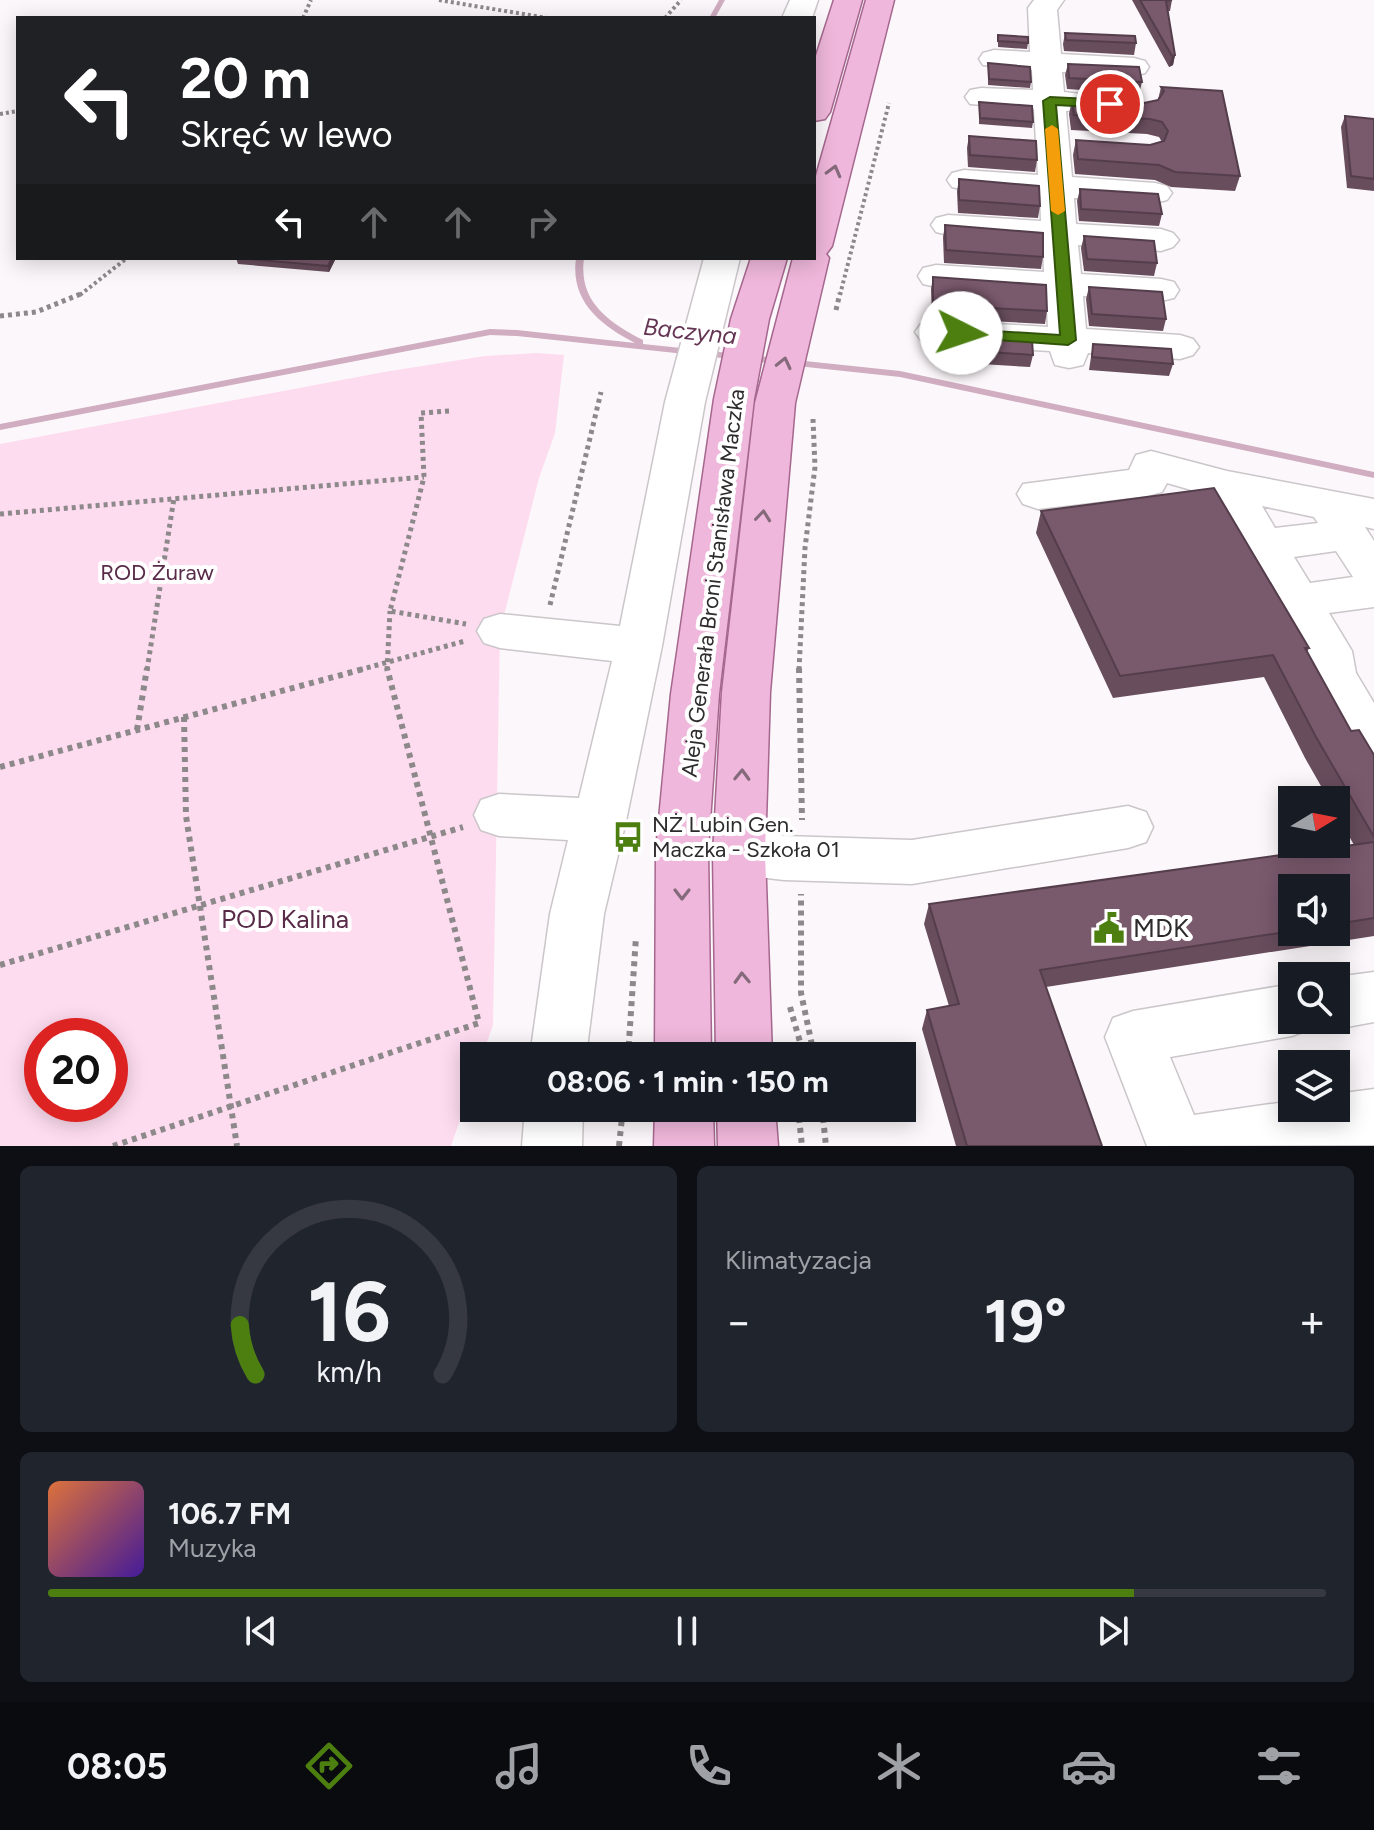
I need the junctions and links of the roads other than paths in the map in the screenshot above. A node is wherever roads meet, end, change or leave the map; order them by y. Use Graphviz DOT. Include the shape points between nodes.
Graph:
graph roads {
  1 [pos="848,0"];
  2 [pos="880,0"];
  3 [pos="1050,0"];
  4 [pos="994,59"];
  5 [pos="1046,62"];
  6 [pos="1134,67"];
  7 [pos="981,97"];
  8 [pos="1050,101"];
  9 [pos="1110,104"];
  10 [pos="816,105"];
  11 [pos="964,180"];
  12 [pos="1056,186"];
  13 [pos="1155,193"];
  14 [pos="948,225"];
  15 [pos="1060,233"];
  16 [pos="816,239"];
  17 [pos="1161,240"];
  18 [pos="721,260"];
  19 [pos="768,260"];
  20 [pos="810,260"];
  21 [pos="936,276"];
  22 [pos="1064,284"];
  23 [pos="1161,290"];
  24 [pos="934,332"];
  25 [pos="1180,347"];
  26 [pos="1069,348"];
  27 [pos="781,410"];
  28 [pos="1227,485"];
  29 [pos="1038,494"];
  30 [pos="1350,518"];
  31 [pos="1265,545"];
  32 [pos="1374,575"];
  33 [pos="1374,591"];
  34 [pos="1298,601"];
  35 [pos="522,632"];
  36 [pos="639,646"];
  37 [pos="1374,746"];
  38 [pos="499,815"];
  39 [pos="601,821"];
  40 [pos="1128,827"];
  41 [pos="739,853"];
  42 [pos="1374,997"];
  43 [pos="1350,1001"];
  44 [pos="1278,1012"];
  45 [pos="560,1042"];
  46 [pos="683,1042"];
  47 [pos="744,1042"];
  48 [pos="1374,1117"];
  49 [pos="553,1122"];
  50 [pos="684,1122"];
  51 [pos="747,1122"];
  52 [pos="552,1146"];
  53 [pos="684,1146"];
  54 [pos="748,1146"];
  55 [pos="1177,1146"];
  56 [pos="1185,1146"];
  1 -- 10 [label="main road"];
  16 -- 2 [label="main road, one-way"];
  3 -- 5 [label="street" via="1042,8"];
  4 -- 5 [label="street"];
  5 -- 6 [label="street"];
  5 -- 8 [label="street"];
  7 -- 8 [label="street"];
  8 -- 9 [label="street"];
  8 -- 12 [label="street"];
  11 -- 12 [label="street"];
  12 -- 13 [label="street"];
  12 -- 15 [label="street"];
  14 -- 15 [label="street"];
  15 -- 17 [label="street"];
  15 -- 22 [label="street"];
  18 -- 36 [label="street" via="685,402"];
  19 -- 27 [label="main road, Aleja Generała Broni Stanisława Maczka" via="750,319"];
  27 -- 20 [label="main road, Aleja Generała Broni Stanisława Maczka, one-way" via="794,323"];
  21 -- 22 [label="street"];
  22 -- 23 [label="street"];
  22 -- 26 [label="street"];
  24 -- 26 [label="street"];
  25 -- 26 [label="street"];
  41 -- 27 [label="main road, Aleja Generała Broni Stanisława Maczka, one-way" via="746,692"];
  27 -- 46 [label="main road, Aleja Generała Broni Stanisława Maczka, one-way" via="695,694 682,850"];
  28 -- 29 [label="street" via="1151,465 1147,482"];
  28 -- 30 [label="street"];
  28 -- 31 [label="street"];
  30 -- 31 [label="street"];
  30 -- 32 [label="street"];
  31 -- 34 [label="street"];
  33 -- 34 [label="street"];
  34 -- 37 [label="street" via="1329,651 1333,675"];
  35 -- 36 [label="street"];
  36 -- 39 [label="street"];
  38 -- 39 [label="street"];
  39 -- 45 [label="street" via="577,914"];
  40 -- 41 [label="street" via="912,862"];
  47 -- 41 [label="main road, Aleja Generała Broni Stanisława Maczka, one-way"];
  42 -- 43 [label="street"];
  44 -- 55 [label="street" via="1133,1037"];
  48 -- 56 [label="street"];
  49 -- 52 [label="street"];
  50 -- 53 [label="main road"];
  51 -- 54 [label="main road"];
}
